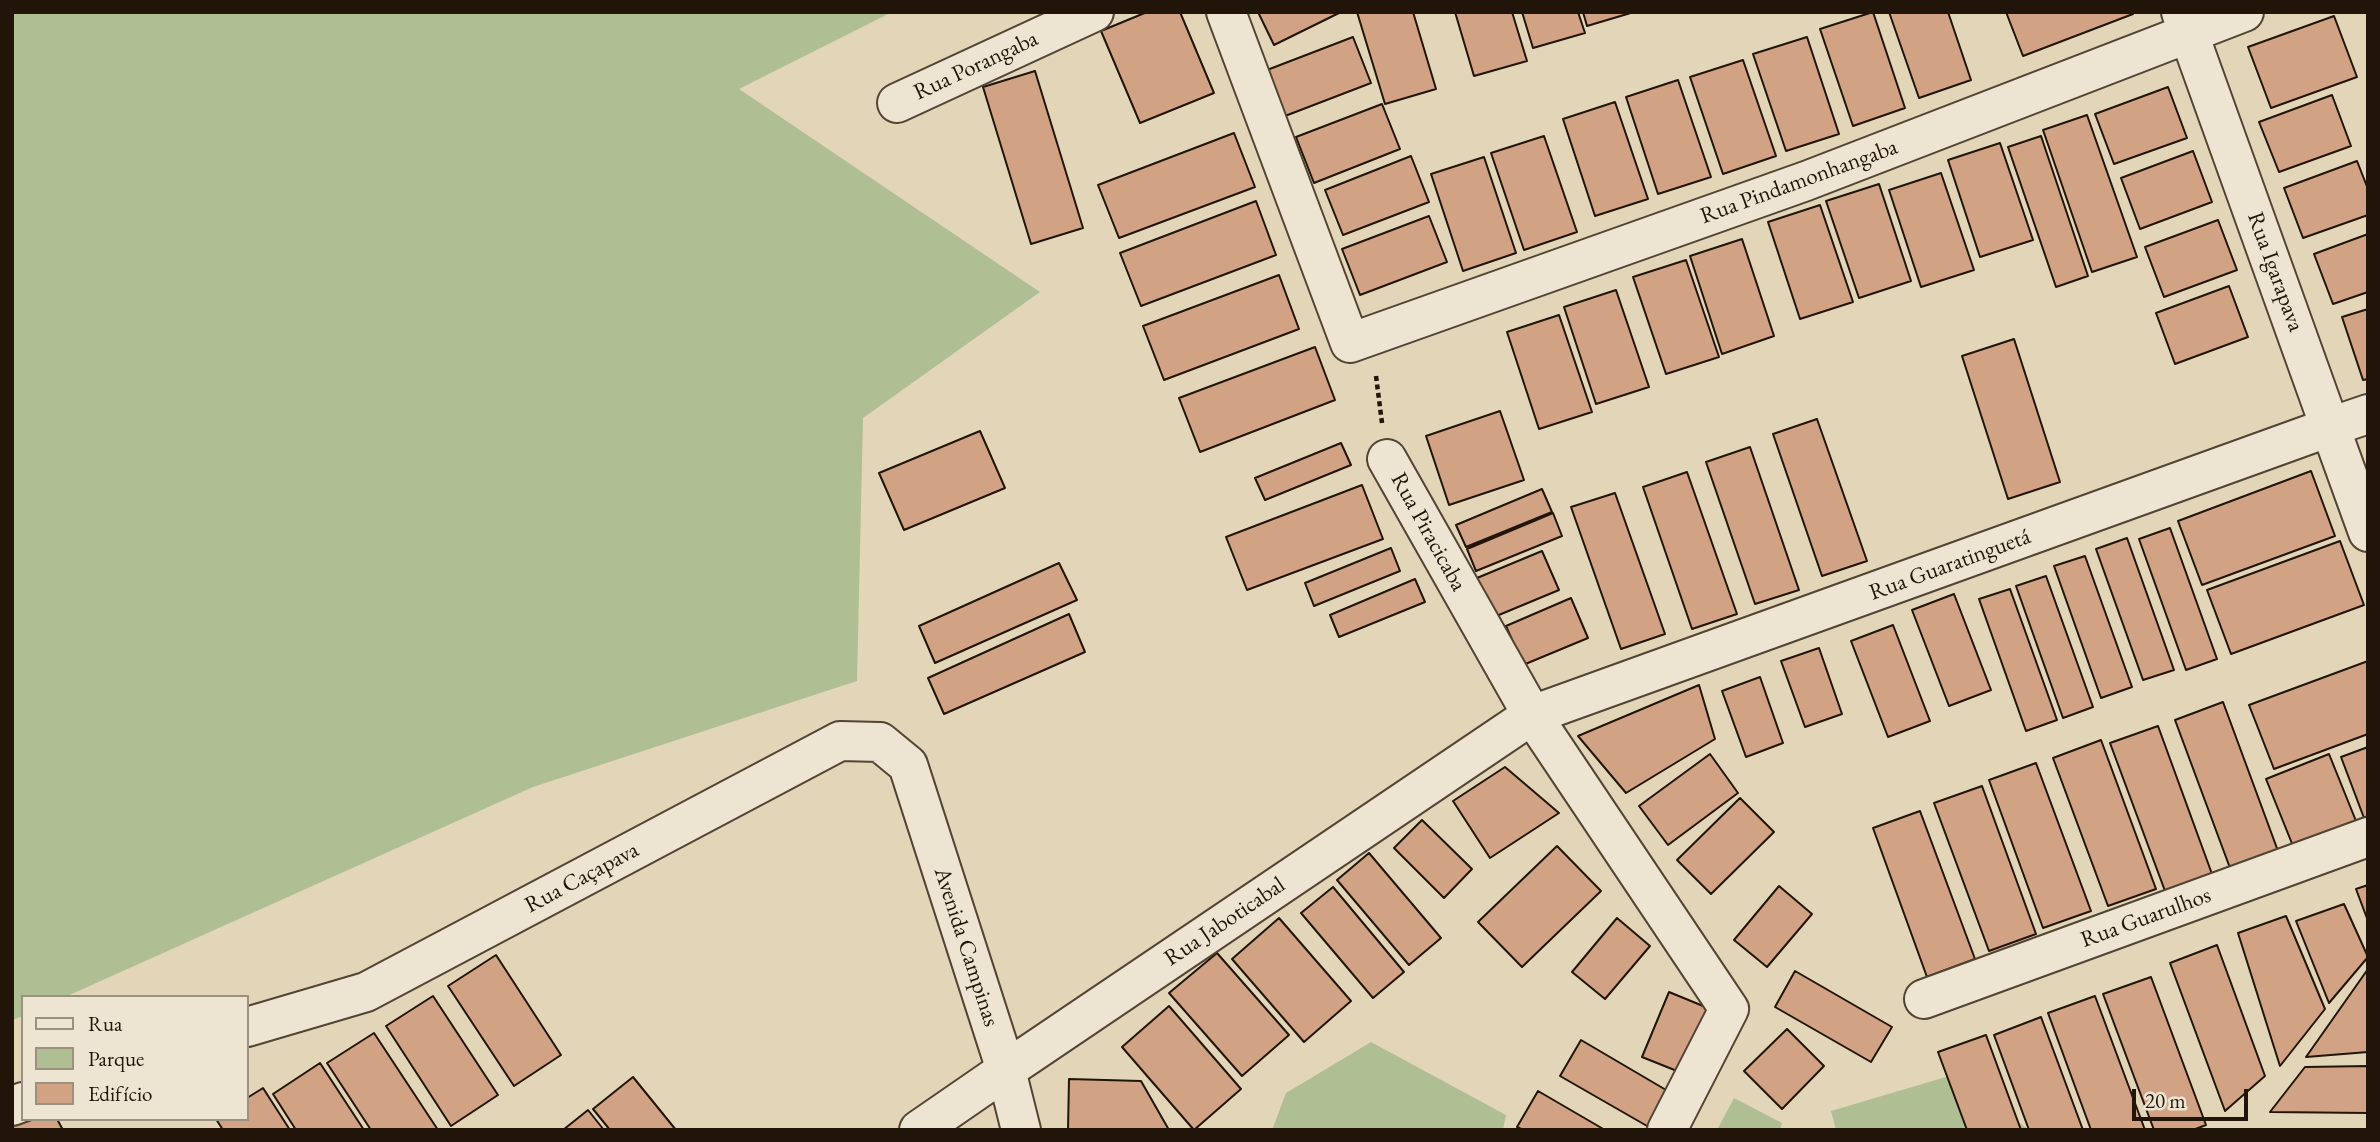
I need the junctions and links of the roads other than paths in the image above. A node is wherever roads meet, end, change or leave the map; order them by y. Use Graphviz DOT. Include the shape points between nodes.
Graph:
graph roads {
  1 [pos="1094,12"];
  2 [pos="1226,12"];
  3 [pos="2245,12"];
  4 [pos="2185,22"];
  5 [pos="897,103"];
  6 [pos="2368,414"];
  7 [pos="2330,427"];
  8 [pos="1387,459"];
  9 [pos="2368,532"];
  10 [pos="1532,715"];
  11 [pos="908,765"];
  12 [pos="2368,837"];
  13 [pos="1924,999"];
  14 [pos="248,1027"];
  15 [pos="1006,1070"];
  16 [pos="919,1130"];
  17 [pos="1021,1130"];
  18 [pos="1667,1130"];
  1 -- 5 [label="street, Rua Porangaba"];
  2 -- 4 [label="street, Rua Pindamonhangaba" via="1350,343 1806,181"];
  3 -- 4 [label="street, Rua Pindamonhangaba"];
  4 -- 7 [label="street, Rua Igarapava"];
  6 -- 7 [label="street, Rua Guaratinguetá"];
  7 -- 9 [label="street, Rua Igarapava"];
  7 -- 10 [label="street, Rua Guaratinguetá"];
  8 -- 10 [label="street, Rua Piracicaba"];
  10 -- 15 [label="street, Rua Jaboticabal"];
  10 -- 18 [label="street, Rua Piracicaba" via="1729,1009"];
  11 -- 14 [label="street, Rua Caçapava" via="880,743 840,741 366,992"];
  11 -- 15 [label="street, Avenida Campinas"];
  12 -- 13 [label="street, Rua Guarulhos"];
  15 -- 16 [label="street, Rua Jaboticabal"];
  15 -- 17 [label="street, Avenida Campinas"];
}
